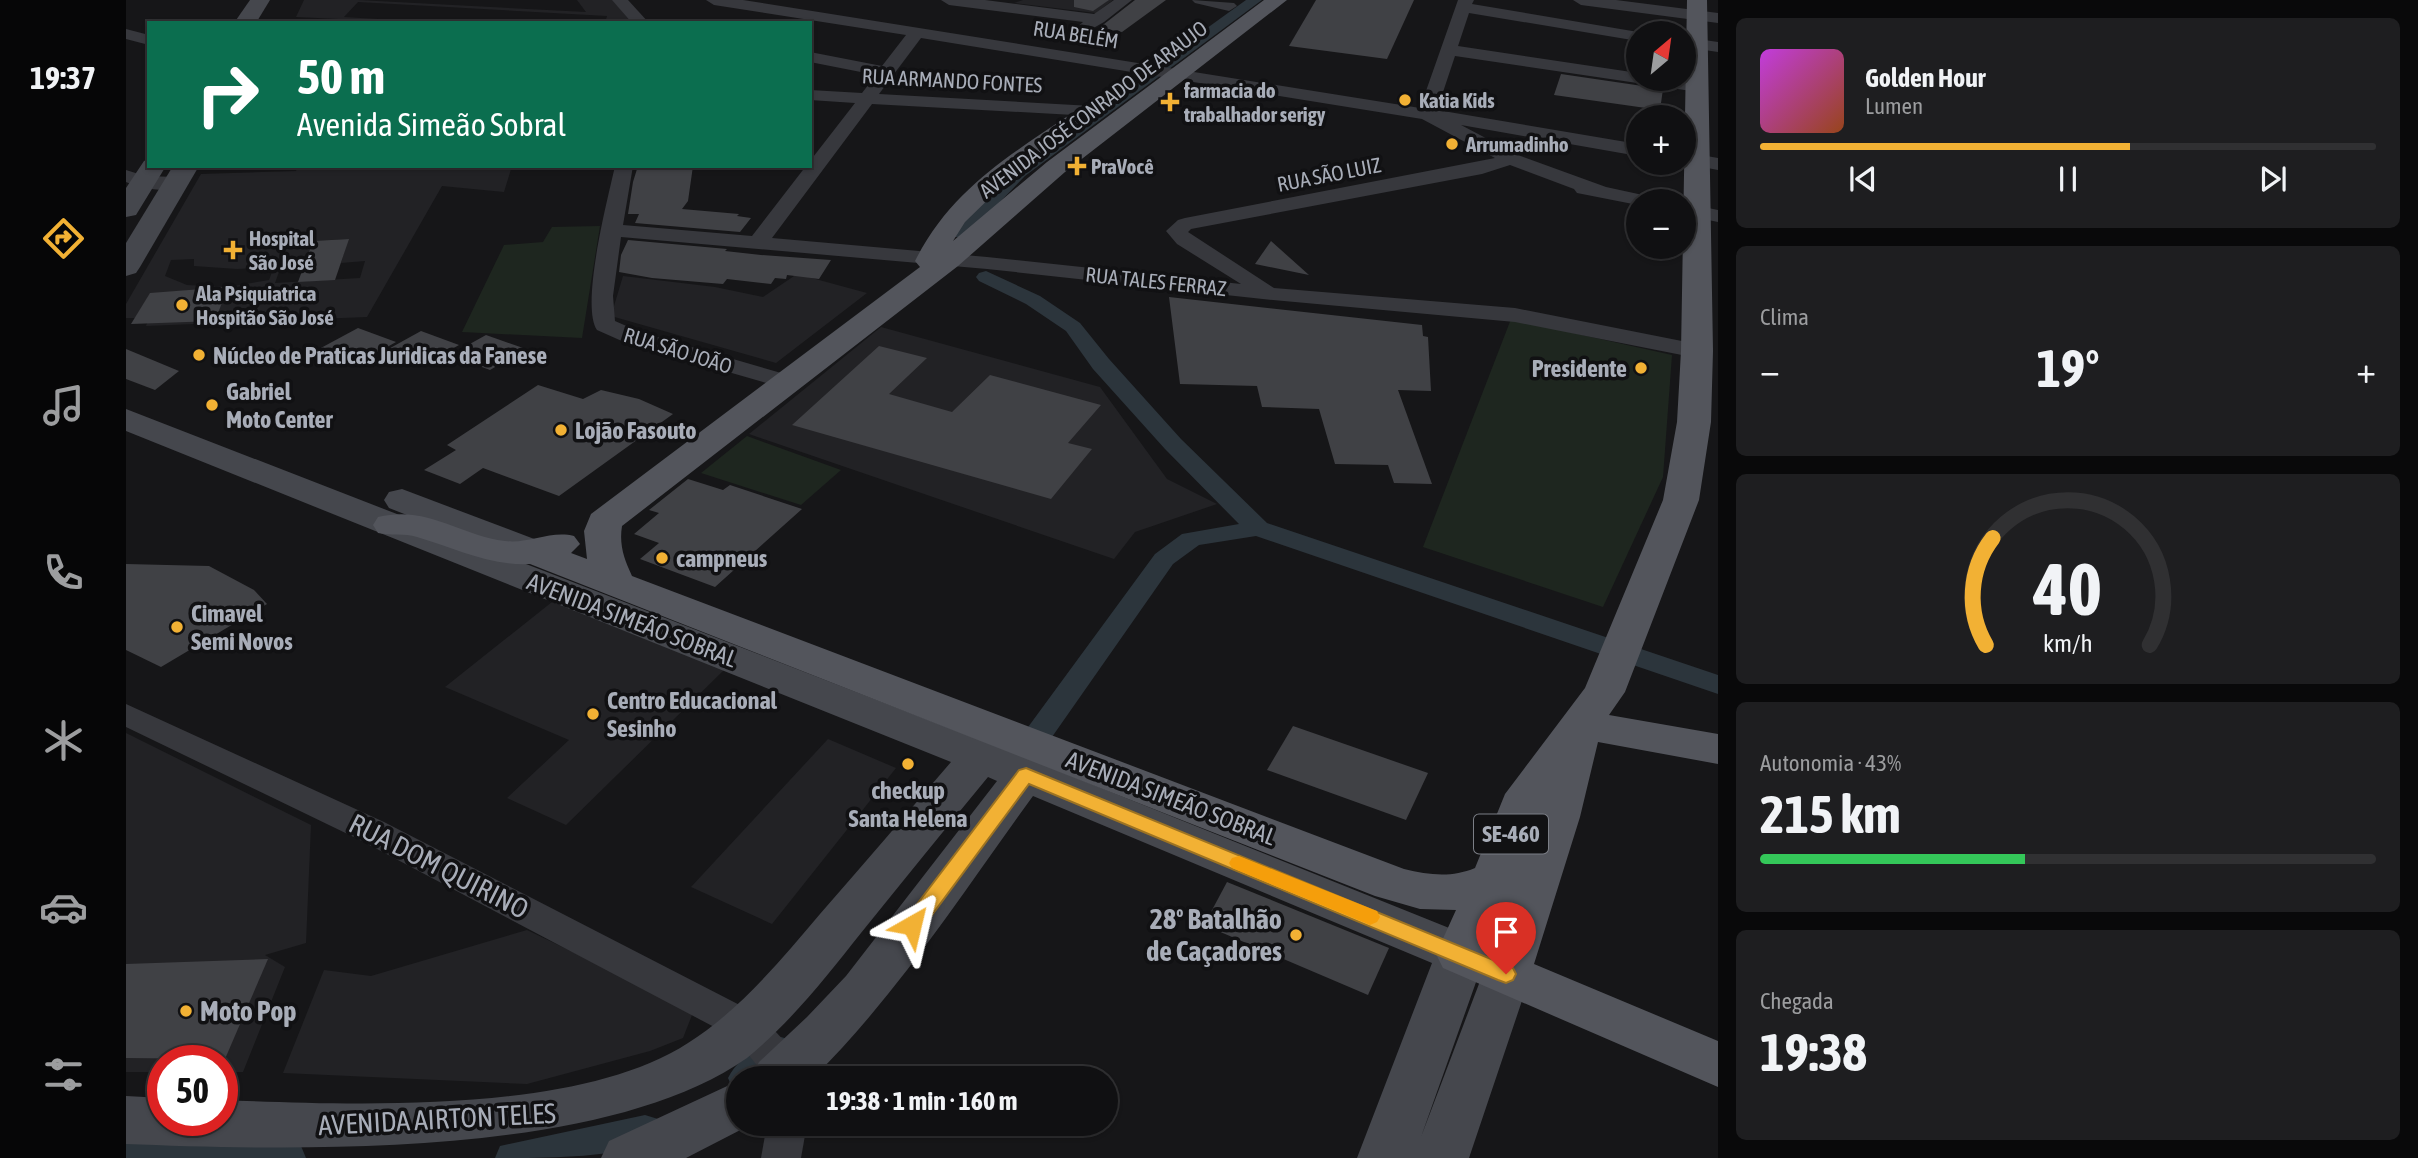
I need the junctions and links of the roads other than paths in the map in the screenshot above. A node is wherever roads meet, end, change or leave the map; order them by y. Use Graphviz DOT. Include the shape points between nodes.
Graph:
graph roads {
  1 [pos="260,0"];
  2 [pos="621,0"];
  3 [pos="714,0"];
  4 [pos="949,0"];
  5 [pos="1124,0"];
  6 [pos="1199,0"];
  7 [pos="1277,0"];
  8 [pos="1581,0"];
  9 [pos="1004,3"];
  10 [pos="1464,3"];
  11 [pos="782,11"];
  12 [pos="1234,16"];
  13 [pos="1099,19"];
  14 [pos="246,21"];
  15 [pos="639,21"];
  16 [pos="1201,31"];
  17 [pos="917,32"];
  18 [pos="126,34"];
  19 [pos="1626,34"];
  20 [pos="1703,35"];
  21 [pos="147,39"];
  22 [pos="1450,50"];
  23 [pos="1048,52"];
  24 [pos="812,57"];
  25 [pos="1149,69"];
  26 [pos="885,72"];
  27 [pos="1177,73"];
  28 [pos="1626,76"];
  29 [pos="1696,87"];
  30 [pos="1699,87"];
  31 [pos="812,95"];
  32 [pos="865,98"];
  33 [pos="1092,111"];
  34 [pos="1427,114"];
  35 [pos="1626,148"];
  36 [pos="1511,159"];
  37 [pos="1699,161"];
  38 [pos="624,168"];
  39 [pos="1482,168"];
  40 [pos="141,175"];
  41 [pos="181,175"];
  42 [pos="1600,192"];
  43 [pos="1626,197"];
  44 [pos="126,209"];
  45 [pos="1700,213"];
  46 [pos="612,230"];
  47 [pos="757,244"];
  48 [pos="934,265"];
  49 [pos="126,267"];
  50 [pos="1273,294"];
  51 [pos="1697,351"];
  52 [pos="787,382"];
  53 [pos="126,393"];
  54 [pos="126,419"];
  55 [pos="604,522"];
  56 [pos="391,524"];
  57 [pos="537,553"];
  58 [pos="617,583"];
  59 [pos="1593,709"];
  60 [pos="126,714"];
  61 [pos="1718,750"];
  62 [pos="1016,755"];
  63 [pos="1495,879"];
  64 [pos="1483,964"];
  65 [pos="751,1029"];
  66 [pos="1718,1065"];
  67 [pos="779,1066"];
  68 [pos="791,1066"];
  69 [pos="726,1111"];
  70 [pos="126,1120"];
  71 [pos="785,1136"];
  72 [pos="629,1158"];
  73 [pos="781,1158"];
  74 [pos="1385,1158"];
  75 [pos="1441,1158"];
  1 -- 14 [label="main road"];
  2 -- 15 [label="street"];
  3 -- 11 [label="street, RUA BELÉM"];
  4 -- 9 [label="street"];
  5 -- 13 [label="street"];
  6 -- 12 [label="street"];
  7 -- 12 [label="main road, AVENIDA JOSÉ CONRADO DE ARAUJO"];
  8 -- 20 [label="street"];
  9 -- 13 [label="street"];
  10 -- 19 [label="street"];
  10 -- 22 [label="street"];
  11 -- 17 [label="street, RUA BELÉM"];
  12 -- 16 [label="main road"];
  12 -- 25 [label="main road, AVENIDA JOSÉ CONRADO DE ARAUJO"];
  12 -- 27 [label="main road, AVENIDA JOSÉ CONRADO DE ARAUJO"];
  13 -- 23 [label="street"];
  17 -- 23 [label="street, RUA BELÉM"];
  17 -- 26 [label="street"];
  18 -- 21 [label="street"];
  20 -- 30 [label="main road, SE-460"];
  22 -- 28 [label="street"];
  22 -- 34 [label="street"];
  23 -- 25 [label="street, RUA BELÉM"];
  24 -- 26 [label="street"];
  25 -- 27 [label="street, RUA BELÉM"];
  25 -- 33 [label="main road, AVENIDA JOSÉ CONRADO DE ARAUJO"];
  26 -- 32 [label="street"];
  27 -- 34 [label="street, RUA BELÉM"];
  27 -- 48 [label="main road, AVENIDA JOSÉ CONRADO DE ARAUJO"];
  29 -- 30 [label="street"];
  30 -- 37 [label="main road, SE-460"];
  31 -- 32 [label="street, RUA ARMANDO FONTES"];
  32 -- 33 [label="street, RUA ARMANDO FONTES"];
  32 -- 47 [label="street"];
  33 -- 48 [label="main road, AVENIDA JOSÉ CONRADO DE ARAUJO" via="992,182 950,225"];
  34 -- 35 [label="street, RUA BELÉM"];
  34 -- 36 [label="street"];
  36 -- 39 [label="street, RUA SÃO LUIZ"];
  36 -- 42 [label="street"];
  37 -- 45 [label="main road, SE-460"];
  38 -- 46 [label="street, RUA SÃO JOÃO"];
  39 -- 42 [label="street, RUA SÃO LUIZ"];
  39 -- 50 [label="street, RUA SÃO LUIZ" via="1176,230 1184,240"];
  40 -- 41 [label="street"];
  40 -- 44 [label="main road"];
  41 -- 49 [label="main road"];
  42 -- 43 [label="street, RUA SÃO LUIZ"];
  45 -- 51 [label="main road, SE-460"];
  46 -- 47 [label="street, RUA TALES FERRAZ"];
  46 -- 52 [label="street, RUA SÃO JOÃO" via="601,315 610,329"];
  47 -- 48 [label="street, RUA TALES FERRAZ"];
  48 -- 50 [label="street, RUA TALES FERRAZ"];
  48 -- 52 [label="main road, AVENIDA SIMEÃO SOBRAL"];
  50 -- 51 [label="street, RUA TALES FERRAZ" via="1515,315"];
  51 -- 59 [label="main road, SE-460" via="1694,422 1681,500"];
  52 -- 55 [label="main road, AVENIDA SIMEÃO SOBRAL"];
  53 -- 57 [label="main road, AVENIDA SIMEÃO SOBRAL"];
  54 -- 56 [label="main road, AVENIDA SIMEÃO SOBRAL"];
  55 -- 57 [label="main road, AVENIDA SIMEÃO SOBRAL"];
  55 -- 58 [label="main road" via="600,538"];
  56 -- 57 [label="main road" via="425,527 490,551"];
  56 -- 62 [label="main road, AVENIDA SIMEÃO SOBRAL"];
  57 -- 58 [label="main road, AVENIDA SIMEÃO SOBRAL"];
  58 -- 62 [label="main road, AVENIDA SIMEÃO SOBRAL"];
  59 -- 61 [label="main road"];
  59 -- 63 [label="main road, SE-460" via="1521,806"];
  59 -- 64 [label="main road" via="1557,817"];
  60 -- 65 [label="street, RUA DOM QUIRINO" via="372,831"];
  62 -- 63 [label="main road, AVENIDA SIMEÃO SOBRAL" via="1200,808 1411,889 1469,891"];
  62 -- 64 [label="main road, AVENIDA SIMEÃO SOBRAL"];
  62 -- 65 [label="main road, AVENIDA AIRTON TELES" via="804,968"];
  62 -- 68 [label="main road" via="864,989"];
  63 -- 64 [label="main road, SE-460"];
  64 -- 66 [label="main road, AVENIDA SIMEÃO SOBRAL"];
  64 -- 74 [label="main road"];
  64 -- 75 [label="main road"];
  65 -- 67 [label="street"];
  65 -- 70 [label="main road, AVENIDA AIRTON TELES" via="659,1086 552,1115 353,1129"];
  69 -- 72 [label="main road"];
  71 -- 73 [label="street"];
}
